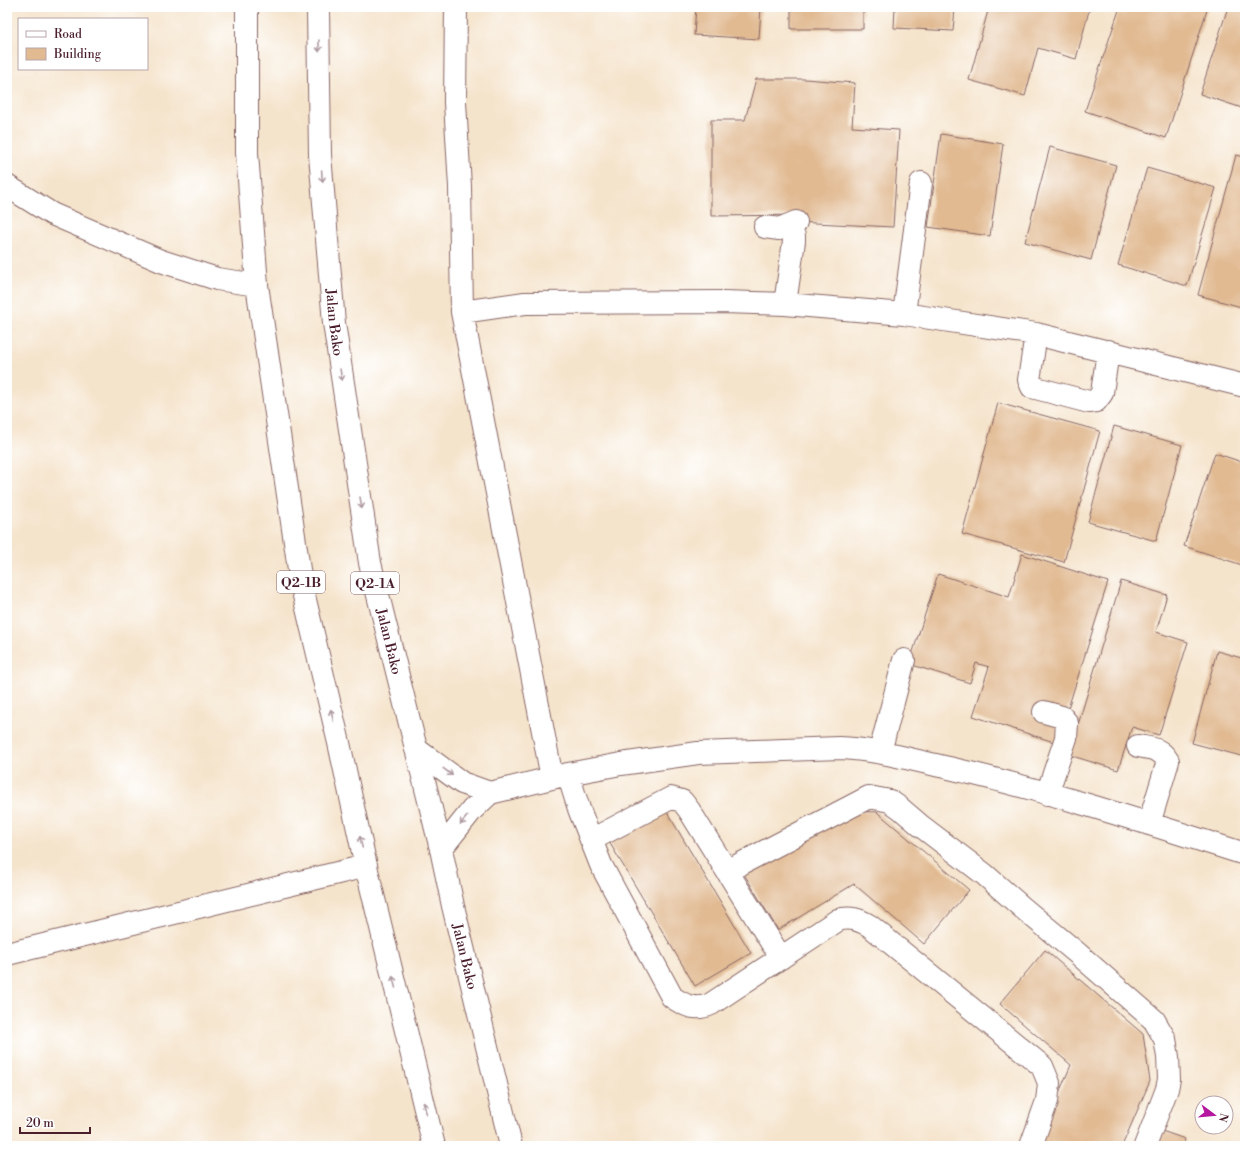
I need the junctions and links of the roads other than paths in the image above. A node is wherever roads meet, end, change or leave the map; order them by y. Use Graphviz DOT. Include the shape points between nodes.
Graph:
graph roads {
  1 [pos="247,7"];
  2 [pos="318,7"];
  3 [pos="456,7"];
  4 [pos="921,183"];
  5 [pos="7,186"];
  6 [pos="765,227"];
  7 [pos="257,285"];
  8 [pos="785,304"];
  9 [pos="462,312"];
  10 [pos="904,314"];
  11 [pos="1036,334"];
  12 [pos="1108,351"];
  13 [pos="1245,386"];
  14 [pos="904,660"];
  15 [pos="1044,712"];
  16 [pos="1138,746"];
  17 [pos="416,749"];
  18 [pos="880,752"];
  19 [pos="560,776"];
  20 [pos="490,793"];
  21 [pos="1047,794"];
  22 [pos="1149,824"];
  23 [pos="591,840"];
  24 [pos="441,849"];
  25 [pos="1245,854"];
  26 [pos="366,866"];
  27 [pos="727,871"];
  28 [pos="7,954"];
  29 [pos="781,958"];
  30 [pos="434,1146"];
  31 [pos="512,1146"];
  32 [pos="1031,1146"];
  33 [pos="1145,1146"];
  1 -- 7 [label="street, Q2-1B" via="247,153"];
  2 -- 17 [label="street, Jalan Bako / Q2-1A, one-way" via="320,155 334,323 370,562"];
  3 -- 9 [label="street"];
  4 -- 10 [label="street"];
  5 -- 7 [label="street" via="52,214 161,261 217,279"];
  6 -- 8 [label="street" via="779,229 796,222 791,232 794,241"];
  26 -- 7 [label="street, Q2-1B, one-way" via="301,583"];
  8 -- 9 [label="street" via="532,302"];
  8 -- 10 [label="street"];
  9 -- 19 [label="street"];
  10 -- 11 [label="street"];
  11 -- 12 [label="street"];
  11 -- 12 [label="street" via="1029,380 1032,387 1089,402 1100,397 1102,393"];
  12 -- 13 [label="street"];
  14 -- 18 [label="street"];
  15 -- 21 [label="street" via="1062,717 1067,723 1066,738"];
  16 -- 22 [label="street" via="1163,753 1168,761"];
  17 -- 20 [label="street, one-way" via="462,783"];
  17 -- 24 [label="street, Jalan Bako / Q2-1A"];
  18 -- 19 [label="street" via="839,748 698,753"];
  18 -- 21 [label="street" via="984,776"];
  19 -- 20 [label="street"];
  19 -- 23 [label="street"];
  20 -- 24 [label="street, one-way" via="472,810"];
  21 -- 22 [label="street"];
  22 -- 25 [label="street"];
  23 -- 27 [label="street" via="671,798 682,801 689,810"];
  23 -- 29 [label="street" via="601,865 667,988 672,997 680,1002 704,1008"];
  24 -- 31 [label="street, Jalan Bako / Q2-1A" via="452,906"];
  26 -- 28 [label="street"];
  30 -- 26 [label="street, Q2-1B, one-way"];
  27 -- 29 [label="street"];
  27 -- 33 [label="street" via="869,796 890,801 984,874 1154,1020 1165,1040 1169,1079"];
  29 -- 32 [label="street" via="843,918 860,920 870,926 1042,1066 1049,1083 1047,1101"];
}
